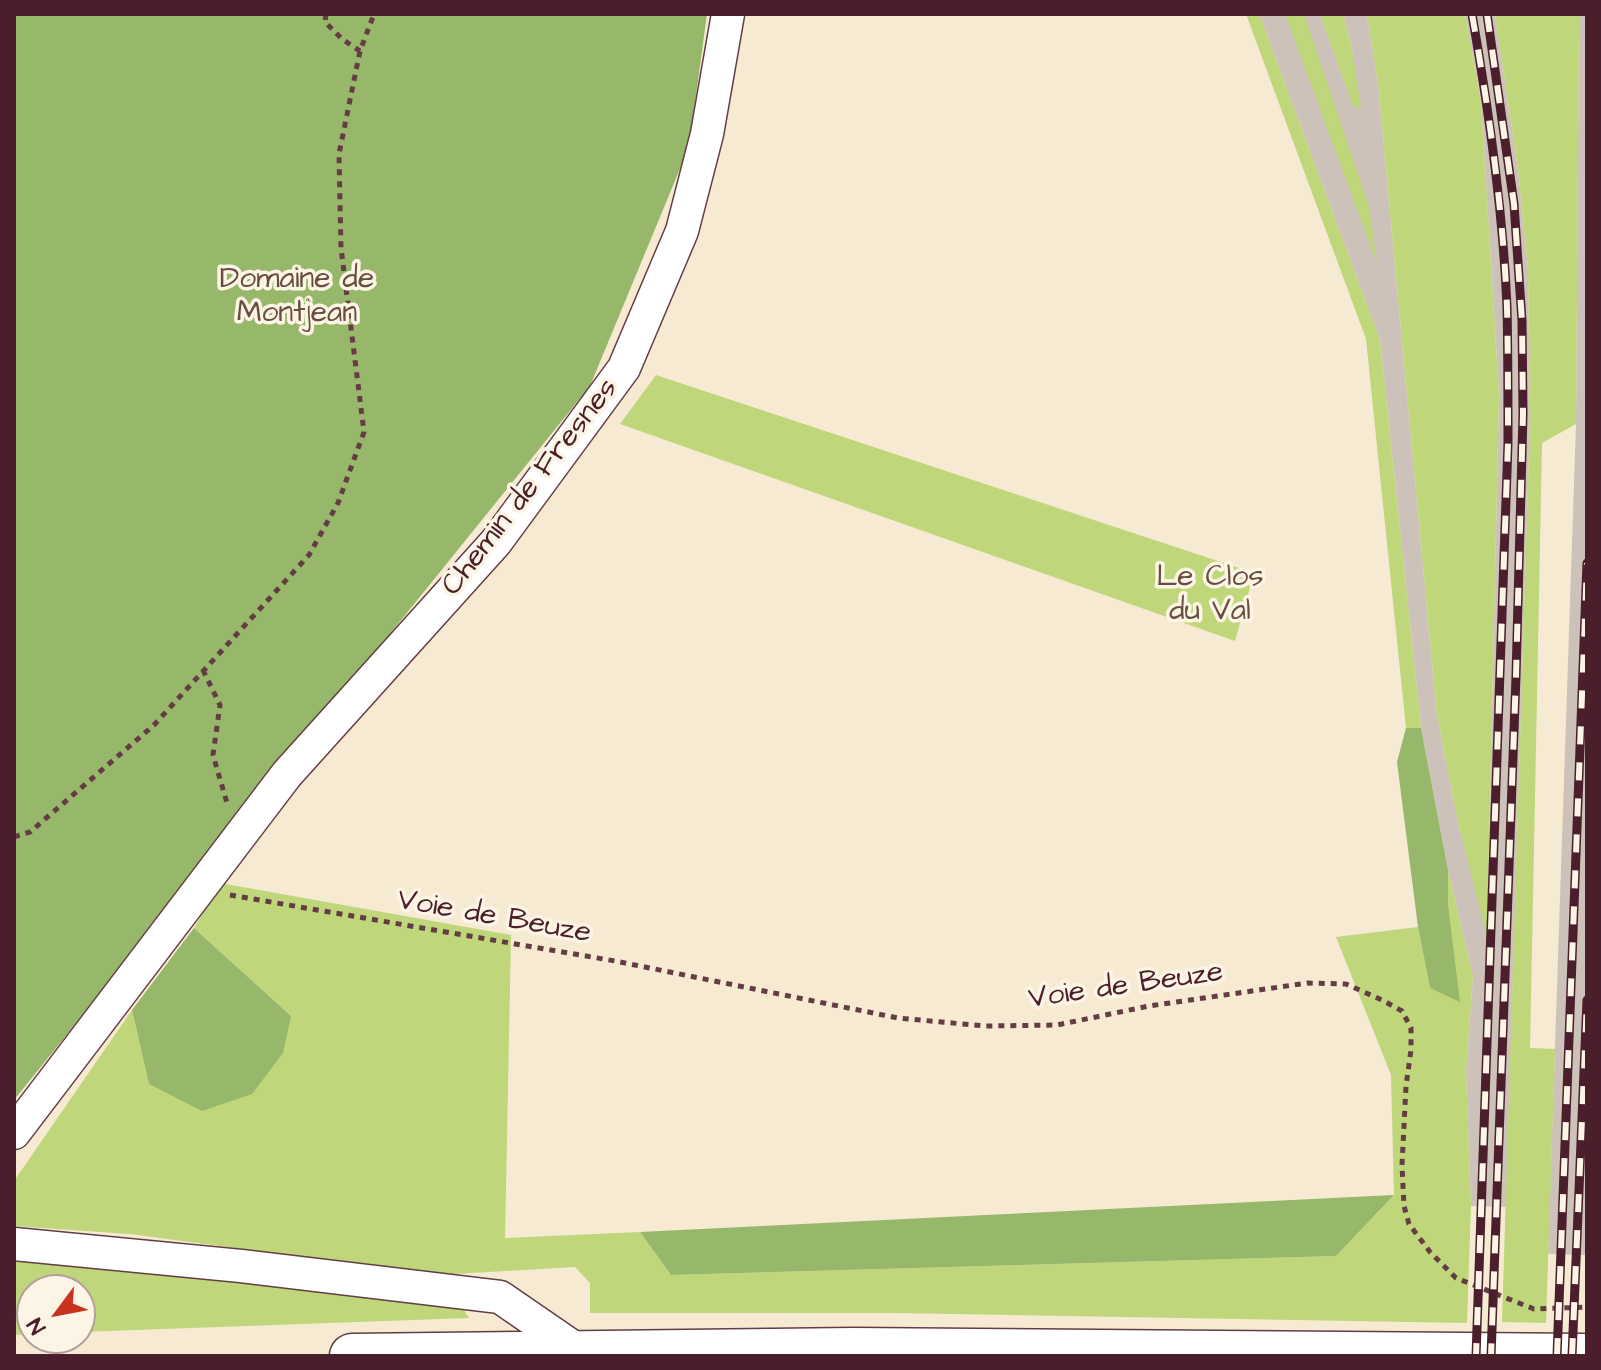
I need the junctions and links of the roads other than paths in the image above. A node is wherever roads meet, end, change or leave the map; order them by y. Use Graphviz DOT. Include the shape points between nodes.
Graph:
graph roads {
  1 [pos="728,14"];
  2 [pos="14,1133"];
  3 [pos="14,1244"];
  4 [pos="580,1352"];
  5 [pos="352,1356"];
  6 [pos="1587,1356"];
  1 -- 2 [label="street, Chemin de Fresnes" via="707,134 682,231 624,368 496,542 287,774"];
  3 -- 4 [label="street" via="500,1297"];
  4 -- 5 [label="highway"];
  4 -- 6 [label="highway"];
}
